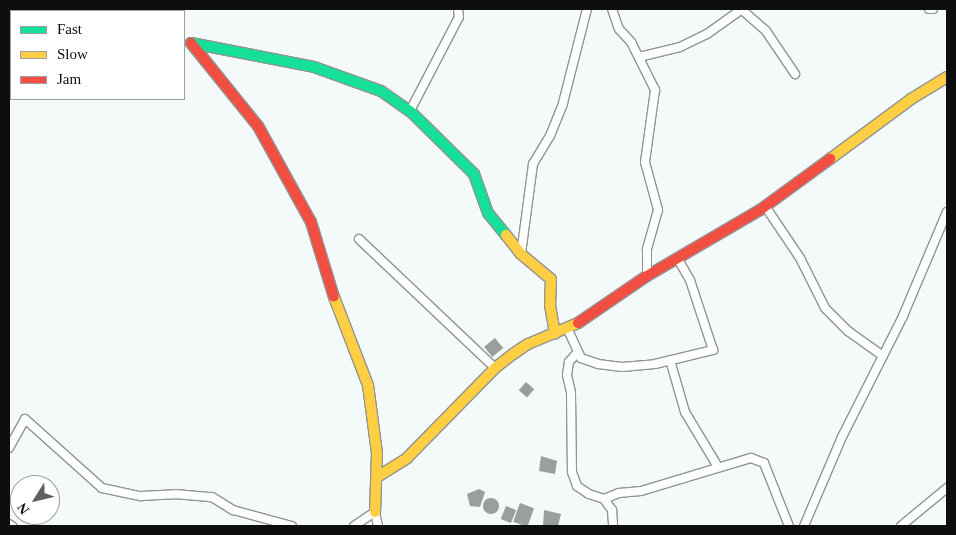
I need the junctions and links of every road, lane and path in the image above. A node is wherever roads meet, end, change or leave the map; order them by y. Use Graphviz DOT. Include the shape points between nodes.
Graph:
graph roads {
  1 [pos="458,9"];
  2 [pos="587,9"];
  3 [pos="612,9"];
  4 [pos="741,9"];
  5 [pos="929,9"];
  6 [pos="933,9"];
  7 [pos="639,57"];
  8 [pos="795,74"];
  9 [pos="947,77"];
  10 [pos="410,111"];
  11 [pos="765,206"];
  12 [pos="947,212"];
  13 [pos="359,239"];
  14 [pos="520,254"];
  15 [pos="678,259"];
  16 [pos="647,276"];
  17 [pos="568,330"];
  18 [pos="555,334"];
  19 [pos="577,352"];
  20 [pos="883,356"];
  21 [pos="670,360"];
  22 [pos="495,368"];
  23 [pos="9,448"];
  24 [pos="718,467"];
  25 [pos="378,477"];
  26 [pos="947,488"];
  27 [pos="604,499"];
  28 [pos="376,512"];
  29 [pos="9,524"];
  30 [pos="12,526"];
  31 [pos="292,526"];
  32 [pos="354,526"];
  33 [pos="378,526"];
  34 [pos="613,526"];
  35 [pos="789,526"];
  36 [pos="804,526"];
  37 [pos="901,526"];
  1 -- 10 [label="street" via="459,17"];
  2 -- 14 [label="street" via="563,103 550,136 533,164"];
  3 -- 7 [label="street" via="619,29"];
  4 -- 7 [label="street" via="708,34 680,46"];
  4 -- 8 [label="street" via="766,31"];
  5 -- 6 [label="street"];
  7 -- 16 [label="street" via="649,73 656,101 645,162 649,186 658,201 647,249"];
  9 -- 11 [label="street" via="911,99"];
  10 -- 14 [label="street" via="474,174 488,213"];
  10 -- 25 [label="street" via="381,91 314,67 191,43 258,126 304,206 327,280 368,385"];
  11 -- 15 [label="street"];
  11 -- 20 [label="street" via="800,258 825,308 848,331"];
  12 -- 20 [label="street"];
  13 -- 22 [label="street"];
  14 -- 18 [label="street" via="551,279 550,305"];
  15 -- 16 [label="street"];
  15 -- 21 [label="street" via="690,280 713,350"];
  16 -- 17 [label="street"];
  17 -- 18 [label="street"];
  17 -- 19 [label="street"];
  18 -- 22 [label="street" via="528,344"];
  19 -- 21 [label="street" via="581,358 598,364 622,367"];
  19 -- 27 [label="street" via="569,362 567,376 571,394 572,472 577,486"];
  20 -- 36 [label="street" via="842,437"];
  21 -- 24 [label="street" via="685,412"];
  22 -- 25 [label="street" via="407,458"];
  23 -- 31 [label="street" via="26,419 102,488 141,496 212,497 233,510"];
  24 -- 27 [label="street"];
  24 -- 35 [label="street" via="751,458 764,463"];
  25 -- 28 [label="street"];
  26 -- 37 [label="street"];
  27 -- 34 [label="street" via="612,510"];
  28 -- 32 [label="street"];
  28 -- 33 [label="street"];
  29 -- 30 [label="street"];
}
